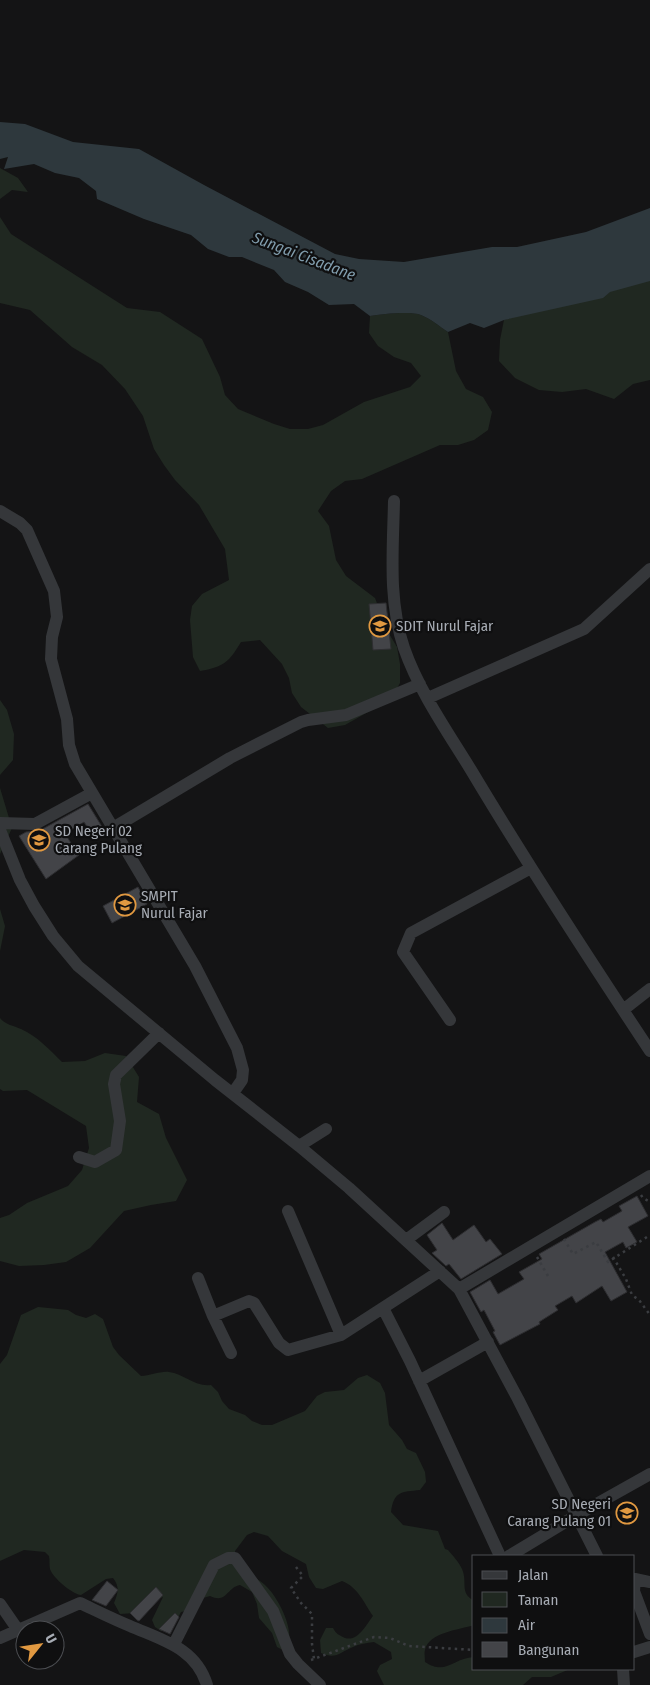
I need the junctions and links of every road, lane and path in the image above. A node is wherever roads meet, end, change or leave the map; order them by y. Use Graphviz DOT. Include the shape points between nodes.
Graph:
graph roads {
  1 [pos="394,501"];
  2 [pos="0,511"];
  3 [pos="650,569"];
  4 [pos="420,684"];
  5 [pos="428,698"];
  6 [pos="92,792"];
  7 [pos="0,823"];
  8 [pos="113,828"];
  9 [pos="0,830"];
  10 [pos="532,868"];
  11 [pos="650,989"];
  12 [pos="623,1010"];
  13 [pos="450,1020"];
  14 [pos="159,1033"];
  15 [pos="649,1048"];
  16 [pos="233,1093"];
  17 [pos="326,1128"];
  18 [pos="299,1146"];
  19 [pos="78,1157"];
  20 [pos="650,1176"];
  21 [pos="288,1212"];
  22 [pos="444,1212"];
  23 [pos="558,1230"];
  24 [pos="650,1235"];
  25 [pos="406,1240"];
  26 [pos="531,1247"];
  27 [pos="613,1258"];
  28 [pos="440,1271"];
  29 [pos="548,1276"];
  30 [pos="198,1278"];
  31 [pos="459,1289"];
  32 [pos="383,1308"];
  33 [pos="650,1315"];
  34 [pos="213,1316"];
  35 [pos="341,1335"];
  36 [pos="488,1342"];
  37 [pos="231,1353"];
  38 [pos="419,1381"];
  39 [pos="650,1474"];
  40 [pos="577,1515"];
  41 [pos="500,1555"];
  42 [pos="511,1555"];
  43 [pos="597,1555"];
  44 [pos="296,1567"];
  45 [pos="635,1579"];
  46 [pos="650,1582"];
  47 [pos="635,1594"];
  48 [pos="0,1604"];
  49 [pos="42,1620"];
  50 [pos="15,1626"];
  51 [pos="15,1631"];
  52 [pos="650,1634"];
  53 [pos="0,1638"];
  54 [pos="174,1644"];
  55 [pos="650,1647"];
  56 [pos="472,1650"];
  57 [pos="635,1652"];
  58 [pos="314,1659"];
  59 [pos="298,1664"];
  60 [pos="623,1670"];
  61 [pos="207,1685"];
  62 [pos="320,1685"];
  63 [pos="624,1685"];
  1 -- 4 [label="street" via="394,606 404,647"];
  2 -- 6 [label="street" via="20,522 27,530 54,591 57,617 51,658 68,719 71,754"];
  3 -- 5 [label="street" via="584,629"];
  4 -- 5 [label="street"];
  4 -- 8 [label="street" via="346,715 301,722 230,758"];
  5 -- 10 [label="street"];
  6 -- 7 [label="street" via="35,824"];
  6 -- 8 [label="street"];
  8 -- 16 [label="street" via="190,958 237,1048 243,1070 242,1080"];
  9 -- 14 [label="street" via="20,880 53,936 78,966"];
  10 -- 12 [label="street"];
  10 -- 13 [label="street" via="411,933 403,952"];
  11 -- 12 [label="street"];
  12 -- 15 [label="street"];
  14 -- 16 [label="street"];
  14 -- 19 [label="street" via="116,1075 114,1084 120,1121 116,1150 95,1162"];
  16 -- 18 [label="street"];
  17 -- 18 [label="street"];
  18 -- 25 [label="street"];
  20 -- 23 [label="street"];
  21 -- 35 [label="street"];
  22 -- 25 [label="street"];
  23 -- 26 [label="street"];
  23 -- 27 [label="path" via="573,1254 596,1242 608,1262"];
  24 -- 27 [label="path"];
  25 -- 28 [label="street"];
  26 -- 29 [label="path"];
  26 -- 31 [label="street"];
  27 -- 33 [label="path" via="632,1296"];
  28 -- 31 [label="street"];
  28 -- 32 [label="street"];
  30 -- 34 [label="street"];
  31 -- 36 [label="street"];
  32 -- 35 [label="street"];
  32 -- 38 [label="street"];
  34 -- 35 [label="street" via="249,1301 254,1303 279,1343 288,1350"];
  34 -- 37 [label="street"];
  36 -- 38 [label="street"];
  36 -- 40 [label="street"];
  38 -- 41 [label="street"];
  39 -- 40 [label="street"];
  40 -- 42 [label="street"];
  40 -- 43 [label="street"];
  44 -- 58 [label="path" via="303,1576 291,1588 312,1614"];
  45 -- 46 [label="street"];
  47 -- 52 [label="street"];
  48 -- 50 [label="street"];
  49 -- 54 [label="street" via="79,1602"];
  51 -- 53 [label="street"];
  54 -- 59 [label="street" via="214,1565 235,1558 273,1611 290,1654"];
  54 -- 61 [label="street" via="194,1660"];
  55 -- 57 [label="street"];
  56 -- 58 [label="path" via="409,1646 390,1638 374,1637"];
  58 -- 59 [label="path"];
  59 -- 62 [label="street"];
  60 -- 63 [label="street"];
}
